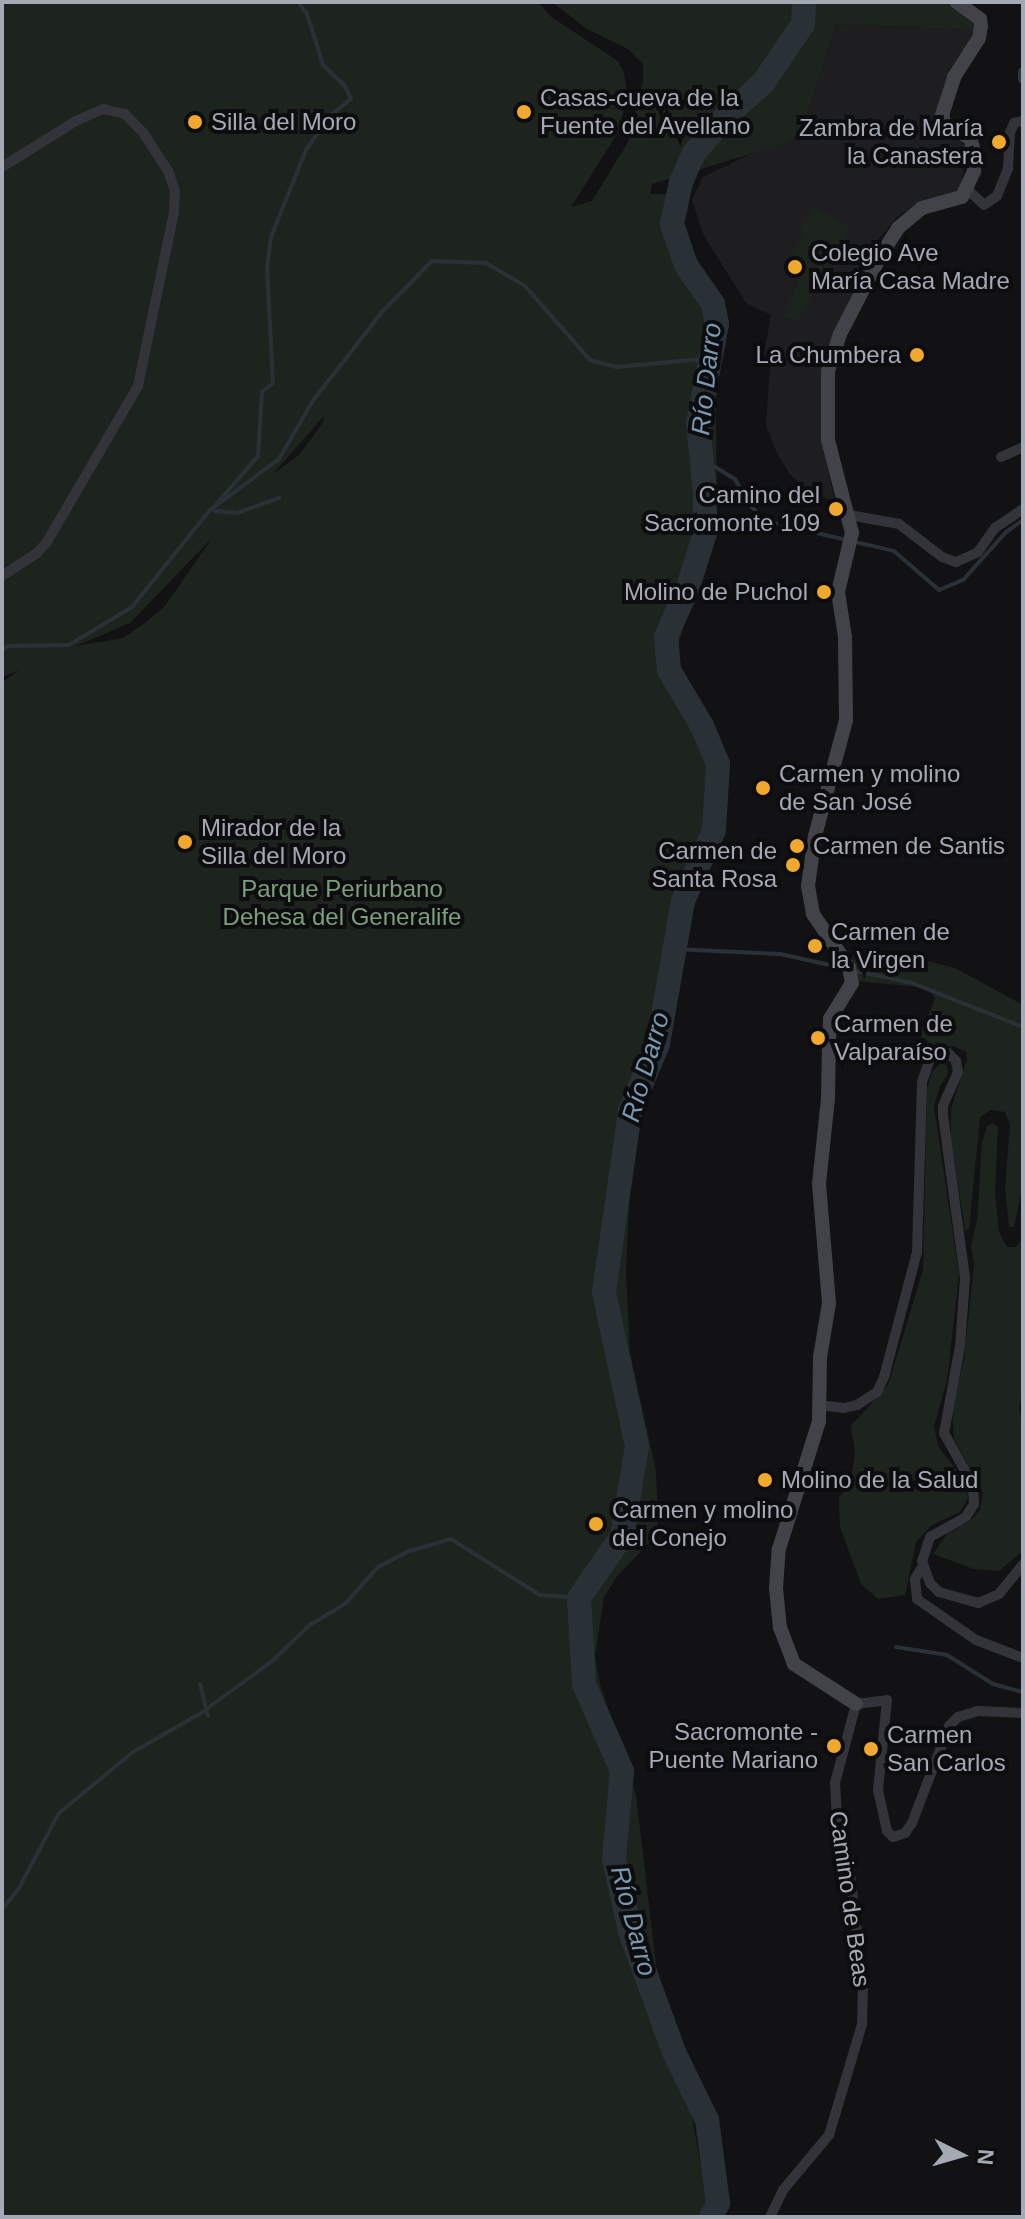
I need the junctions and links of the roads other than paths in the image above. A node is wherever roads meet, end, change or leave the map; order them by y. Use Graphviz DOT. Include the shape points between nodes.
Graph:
graph roads {
  1 [pos="957,2"];
  2 [pos="1023,72"];
  3 [pos="1023,79"];
  4 [pos="1023,121"];
  5 [pos="2,167"];
  6 [pos="967,189"];
  7 [pos="1023,447"];
  8 [pos="1001,457"];
  9 [pos="1023,509"];
  10 [pos="849,515"];
  11 [pos="2,576"];
  12 [pos="819,1405"];
  13 [pos="1023,1564"];
  14 [pos="923,1566"];
  15 [pos="1023,1658"];
  16 [pos="856,1704"];
  17 [pos="1023,1713"];
  18 [pos="770,2217"];
  1 -- 6 [label="street" via="980,19 981,26 954,77 942,115 945,125 970,138 974,171"];
  2 -- 3 [label="street"];
  4 -- 6 [label="street" via="1014,123 1010,133 1005,183 997,196 984,205"];
  5 -- 11 [label="street" via="103,109 125,114 144,134 175,191 138,386 47,542"];
  6 -- 10 [label="street" via="962,197 922,208 898,228 830,358 828,440"];
  7 -- 8 [label="street"];
  9 -- 10 [label="street" via="995,528 978,552 956,562 899,524"];
  10 -- 12 [label="street" via="849,557 838,592 845,637 846,720 812,848 808,886 813,914 849,967 852,983 830,1019 820,1164 829,1303"];
  12 -- 14 [label="street" via="857,1405 877,1392 884,1377 917,1252 922,1082 930,1059 948,1053 958,1072 943,1115 965,1278 944,1433 975,1492 966,1517 930,1537 922,1553"];
  12 -- 16 [label="street" via="814,1443 779,1549 780,1628 794,1664"];
  13 -- 14 [label="street" via="999,1594 978,1603 939,1592"];
  14 -- 15 [label="street" via="915,1579 917,1599 976,1640"];
  16 -- 17 [label="street" via="887,1700 878,1790 893,1837 912,1823 949,1726 958,1717 978,1711"];
  16 -- 18 [label="street, Camino de Beas" via="836,1773 836,1804 863,1983 862,2024 834,2124 824,2144 783,2190"];
}
